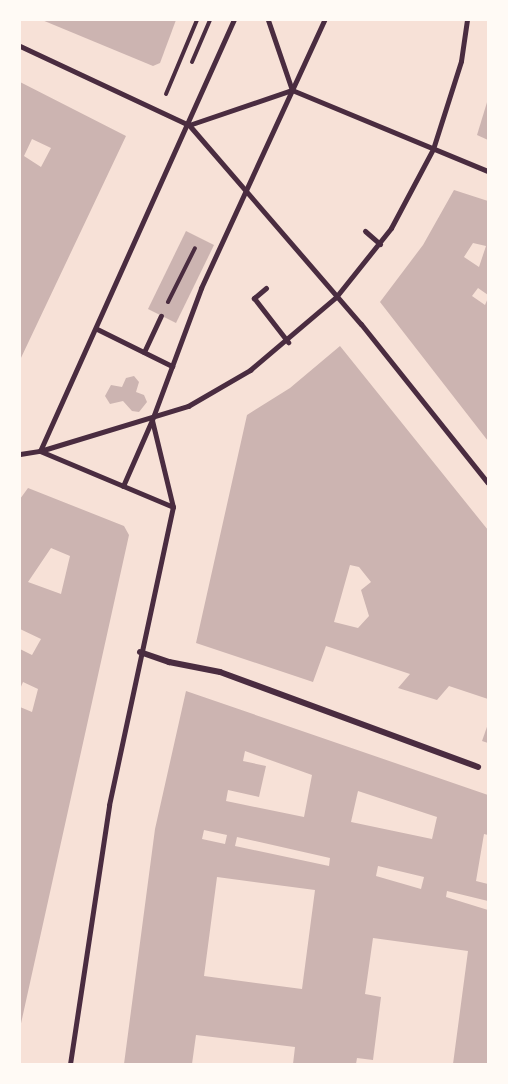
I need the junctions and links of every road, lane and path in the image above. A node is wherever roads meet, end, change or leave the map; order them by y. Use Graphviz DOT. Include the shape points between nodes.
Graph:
graph roads {
  1 [pos="197,20"];
  2 [pos="210,20"];
  3 [pos="234,20"];
  4 [pos="268,20"];
  5 [pos="324,20"];
  6 [pos="467,20"];
  7 [pos="20,46"];
  8 [pos="192,62"];
  9 [pos="292,90"];
  10 [pos="158,111"];
  11 [pos="189,125"];
  12 [pos="433,149"];
  13 [pos="489,171"];
  14 [pos="245,190"];
  15 [pos="365,231"];
  16 [pos="380,244"];
  17 [pos="195,248"];
  18 [pos="266,288"];
  19 [pos="336,297"];
  20 [pos="161,316"];
  21 [pos="97,329"];
  22 [pos="288,342"];
  23 [pos="144,352"];
  24 [pos="172,366"];
  25 [pos="152,420"];
  26 [pos="40,451"];
  27 [pos="20,454"];
  28 [pos="489,483"];
  29 [pos="123,486"];
  30 [pos="173,507"];
  31 [pos="140,652"];
  32 [pos="478,766"];
  33 [pos="70,1065"];
  1 -- 10 [label="path"];
  2 -- 8 [label="path"];
  3 -- 11 [label="street"];
  4 -- 9 [label="street"];
  5 -- 9 [label="street"];
  6 -- 12 [label="street" via="461,61"];
  7 -- 10 [label="street"];
  9 -- 11 [label="street"];
  9 -- 12 [label="street"];
  9 -- 14 [label="street"];
  10 -- 11 [label="street"];
  11 -- 14 [label="street"];
  11 -- 21 [label="street"];
  12 -- 13 [label="street"];
  12 -- 16 [label="street"];
  14 -- 19 [label="street"];
  14 -- 24 [label="street" via="201,288"];
  15 -- 16 [label="street"];
  16 -- 19 [label="street"];
  17 -- 20 [label="path"];
  18 -- 22 [label="street" via="254,298"];
  19 -- 22 [label="street"];
  19 -- 28 [label="street"];
  20 -- 23 [label="street"];
  21 -- 23 [label="street"];
  21 -- 26 [label="street"];
  22 -- 25 [label="street" via="195,402"];
  23 -- 24 [label="street"];
  24 -- 25 [label="street"];
  25 -- 26 [label="street"];
  25 -- 29 [label="street"];
  25 -- 30 [label="street"];
  26 -- 27 [label="street"];
  26 -- 29 [label="street"];
  29 -- 30 [label="street"];
  30 -- 31 [label="street"];
  31 -- 32 [label="street" via="220,672"];
  31 -- 33 [label="street" via="109,805"];
}
